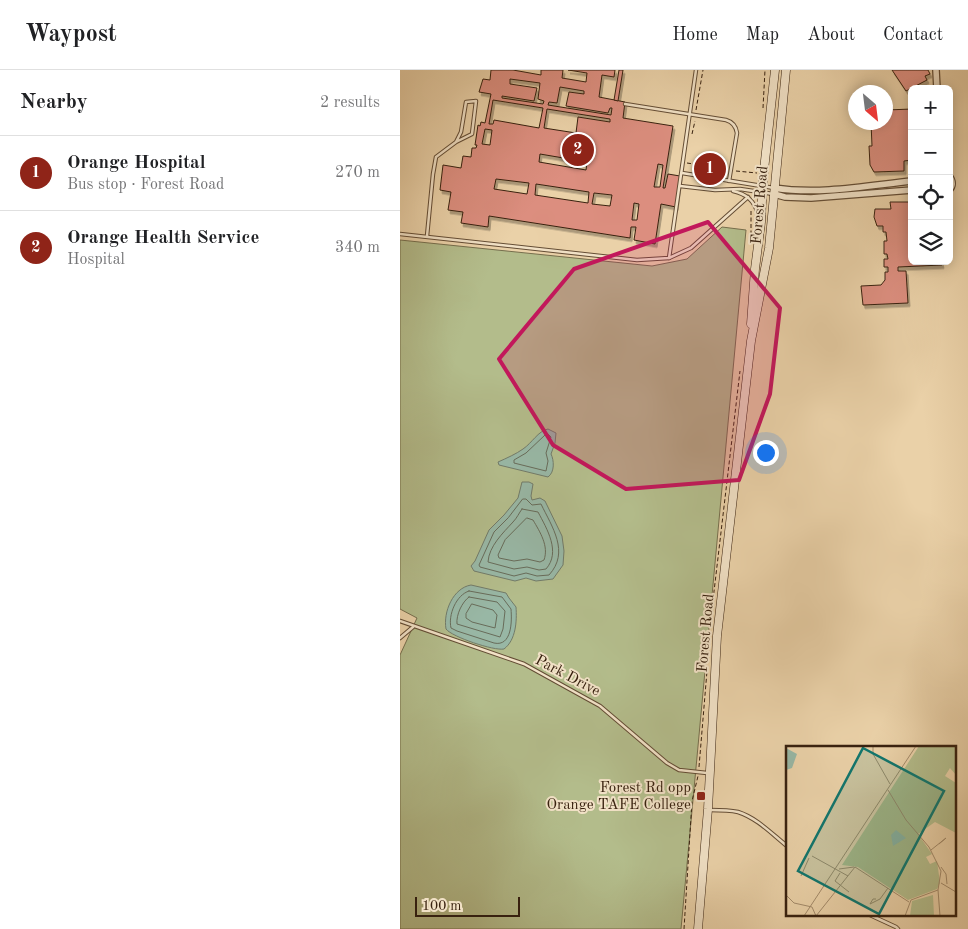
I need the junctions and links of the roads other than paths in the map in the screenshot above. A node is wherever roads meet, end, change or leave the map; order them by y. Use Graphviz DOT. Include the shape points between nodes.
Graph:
graph roads {
  1 [pos="696,70"];
  2 [pos="776,70"];
  3 [pos="786,70"];
  4 [pos="936,70"];
  5 [pos="937,85"];
  6 [pos="625,104"];
  7 [pos="689,113"];
  8 [pos="456,142"];
  9 [pos="682,173"];
  10 [pos="729,181"];
  11 [pos="908,181"];
  12 [pos="680,186"];
  13 [pos="760,188"];
  14 [pos="731,190"];
  15 [pos="908,190"];
  16 [pos="774,191"];
  17 [pos="748,197"];
  18 [pos="761,222"];
  19 [pos="400,234"];
  20 [pos="427,236"];
  21 [pos="669,258"];
  22 [pos="751,340"];
  23 [pos="400,622"];
  24 [pos="413,627"];
  25 [pos="400,638"];
  26 [pos="709,774"];
  27 [pos="708,809"];
  28 [pos="786,845"];
  29 [pos="872,916"];
  30 [pos="698,929"];
  31 [pos="898,929"];
  1 -- 7 [label="lane"];
  2 -- 13 [label="main road, Forest Road"];
  3 -- 16 [label="main road, Forest Road"];
  4 -- 5 [label="street"];
  6 -- 7 [label="lane"];
  7 -- 9 [label="lane"];
  7 -- 10 [label="lane" via="728,120 735,126 737,134"];
  8 -- 8 [label="lane" via="466,102 476,101 472,134"];
  8 -- 20 [label="lane" via="436,158"];
  9 -- 10 [label="lane"];
  9 -- 12 [label="lane"];
  10 -- 13 [label="lane"];
  11 -- 16 [label="street"];
  12 -- 14 [label="lane"];
  12 -- 21 [label="lane"];
  13 -- 14 [label="lane"];
  13 -- 16 [label="lane"];
  13 -- 16 [label="lane"];
  13 -- 18 [label="main road, Forest Road"];
  14 -- 17 [label="lane"];
  15 -- 16 [label="street" via="811,198 785,197"];
  16 -- 22 [label="main road, Forest Road" via="767,264"];
  17 -- 18 [label="lane"];
  17 -- 21 [label="lane" via="691,248"];
  18 -- 22 [label="main road, Forest Road"];
  19 -- 20 [label="lane"];
  20 -- 21 [label="lane" via="637,260"];
  22 -- 26 [label="main road, Forest Road" via="717,636"];
  23 -- 24 [label="lane, Park Drive"];
  24 -- 25 [label="lane"];
  24 -- 26 [label="lane, Park Drive" via="524,664 600,706 666,763 679,770"];
  26 -- 27 [label="main road, Forest Road"];
  27 -- 28 [label="lane" via="736,811 747,816"];
  27 -- 30 [label="main road, Forest Road"];
  29 -- 31 [label="lane"];
}
